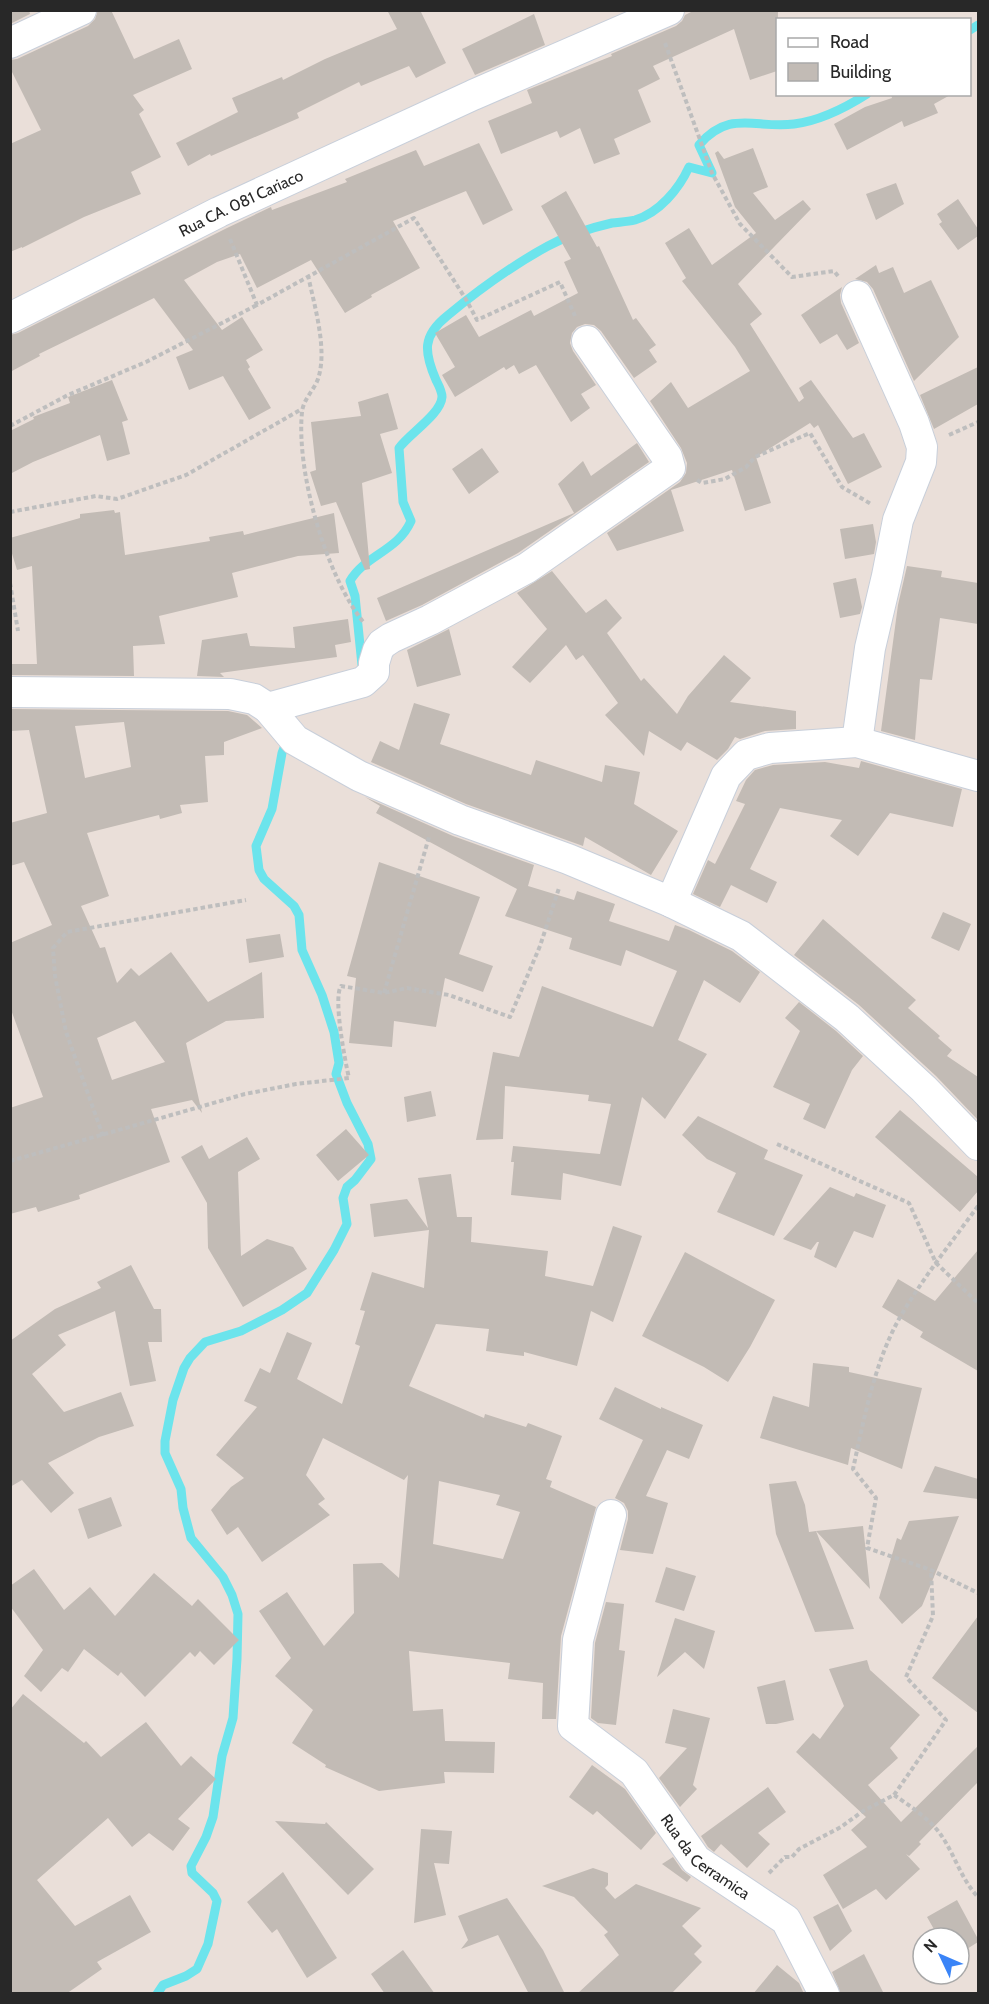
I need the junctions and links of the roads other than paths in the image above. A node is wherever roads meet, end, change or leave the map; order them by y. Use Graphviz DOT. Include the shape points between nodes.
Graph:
graph roads {
  1 [pos="81,10"];
  2 [pos="661,14"];
  3 [pos="10,43"];
  4 [pos="857,296"];
  5 [pos="10,318"];
  6 [pos="587,341"];
  7 [pos="10,692"];
  8 [pos="268,708"];
  9 [pos="857,742"];
  10 [pos="978,776"];
  11 [pos="671,902"];
  12 [pos="978,1145"];
  13 [pos="611,1515"];
  14 [pos="824,1994"];
  1 -- 3 [label="street"];
  2 -- 5 [label="street, Rua CA. 081 Cariaco" via="219,212"];
  4 -- 9 [label="street" via="922,447 921,462 898,520 870,648"];
  6 -- 8 [label="street" via="667,457 670,468 527,568 382,644 374,672 363,682"];
  7 -- 8 [label="street" via="230,694 254,699"];
  8 -- 11 [label="street" via="295,740 358,776"];
  9 -- 10 [label="street"];
  9 -- 11 [label="street" via="770,748 746,755 726,776"];
  11 -- 12 [label="street" via="741,936 792,974 847,1018"];
  13 -- 14 [label="street, Rua da Cerramica" via="578,1640 573,1726 634,1772 696,1860 786,1920"];
}
